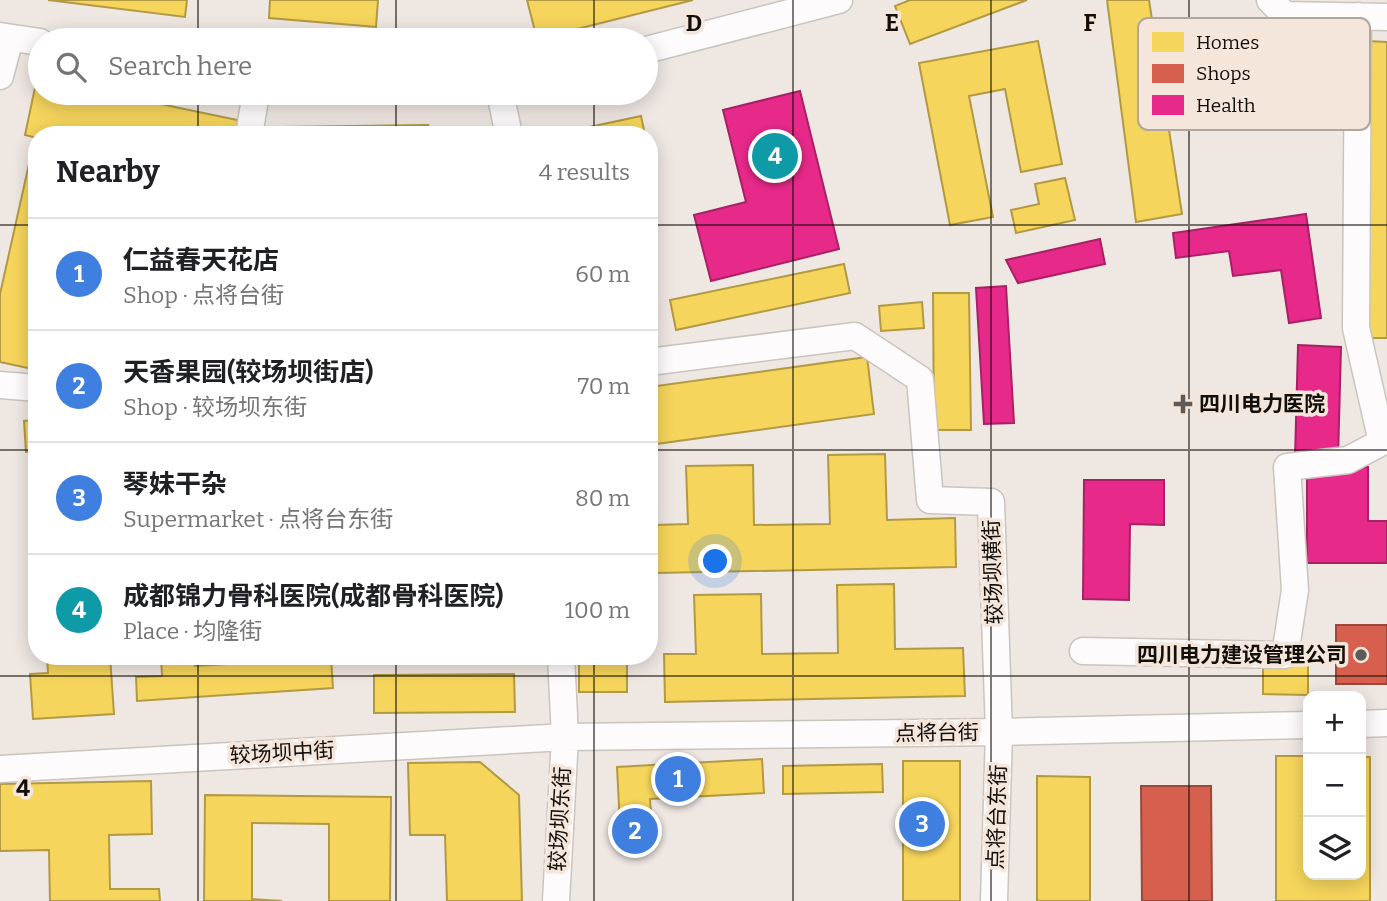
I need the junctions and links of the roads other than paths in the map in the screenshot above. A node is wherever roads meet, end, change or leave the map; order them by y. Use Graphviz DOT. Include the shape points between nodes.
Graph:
graph roads {
  1 [pos="839,0"];
  2 [pos="1270,0"];
  3 [pos="1358,16"];
  4 [pos="1387,17"];
  5 [pos="5,37"];
  6 [pos="28,40"];
  7 [pos="658,47"];
  8 [pos="0,76"];
  9 [pos="254,105"];
  10 [pos="503,105"];
  11 [pos="251,126"];
  12 [pos="507,126"];
  13 [pos="1357,130"];
  14 [pos="658,361"];
  15 [pos="0,385"];
  16 [pos="28,387"];
  17 [pos="1083,651"];
  18 [pos="561,665"];
  19 [pos="1387,723"];
  20 [pos="1366,724"];
  21 [pos="1303,725"];
  22 [pos="999,732"];
  23 [pos="565,737"];
  24 [pos="0,769"];
  25 [pos="556,901"];
  26 [pos="994,901"];
  1 -- 7 [label="street"];
  2 -- 3 [label="street" via="1285,15"];
  3 -- 4 [label="street"];
  5 -- 6 [label="street"];
  5 -- 8 [label="street"];
  9 -- 11 [label="street"];
  10 -- 12 [label="street"];
  13 -- 17 [label="street" via="1356,328 1382,442 1348,460 1287,467 1295,590 1285,655"];
  14 -- 22 [label="street, 较场坝横街" via="855,336 920,379 930,500 991,502"];
  15 -- 16 [label="street"];
  18 -- 23 [label="street, 较场坝东街"];
  19 -- 20 [label="street"];
  21 -- 22 [label="street, 点将台街"];
  22 -- 23 [label="street, 点将台街"];
  22 -- 26 [label="street, 点将台东街"];
  23 -- 24 [label="street, 较场坝中街"];
  23 -- 25 [label="street, 较场坝东街"];
}
